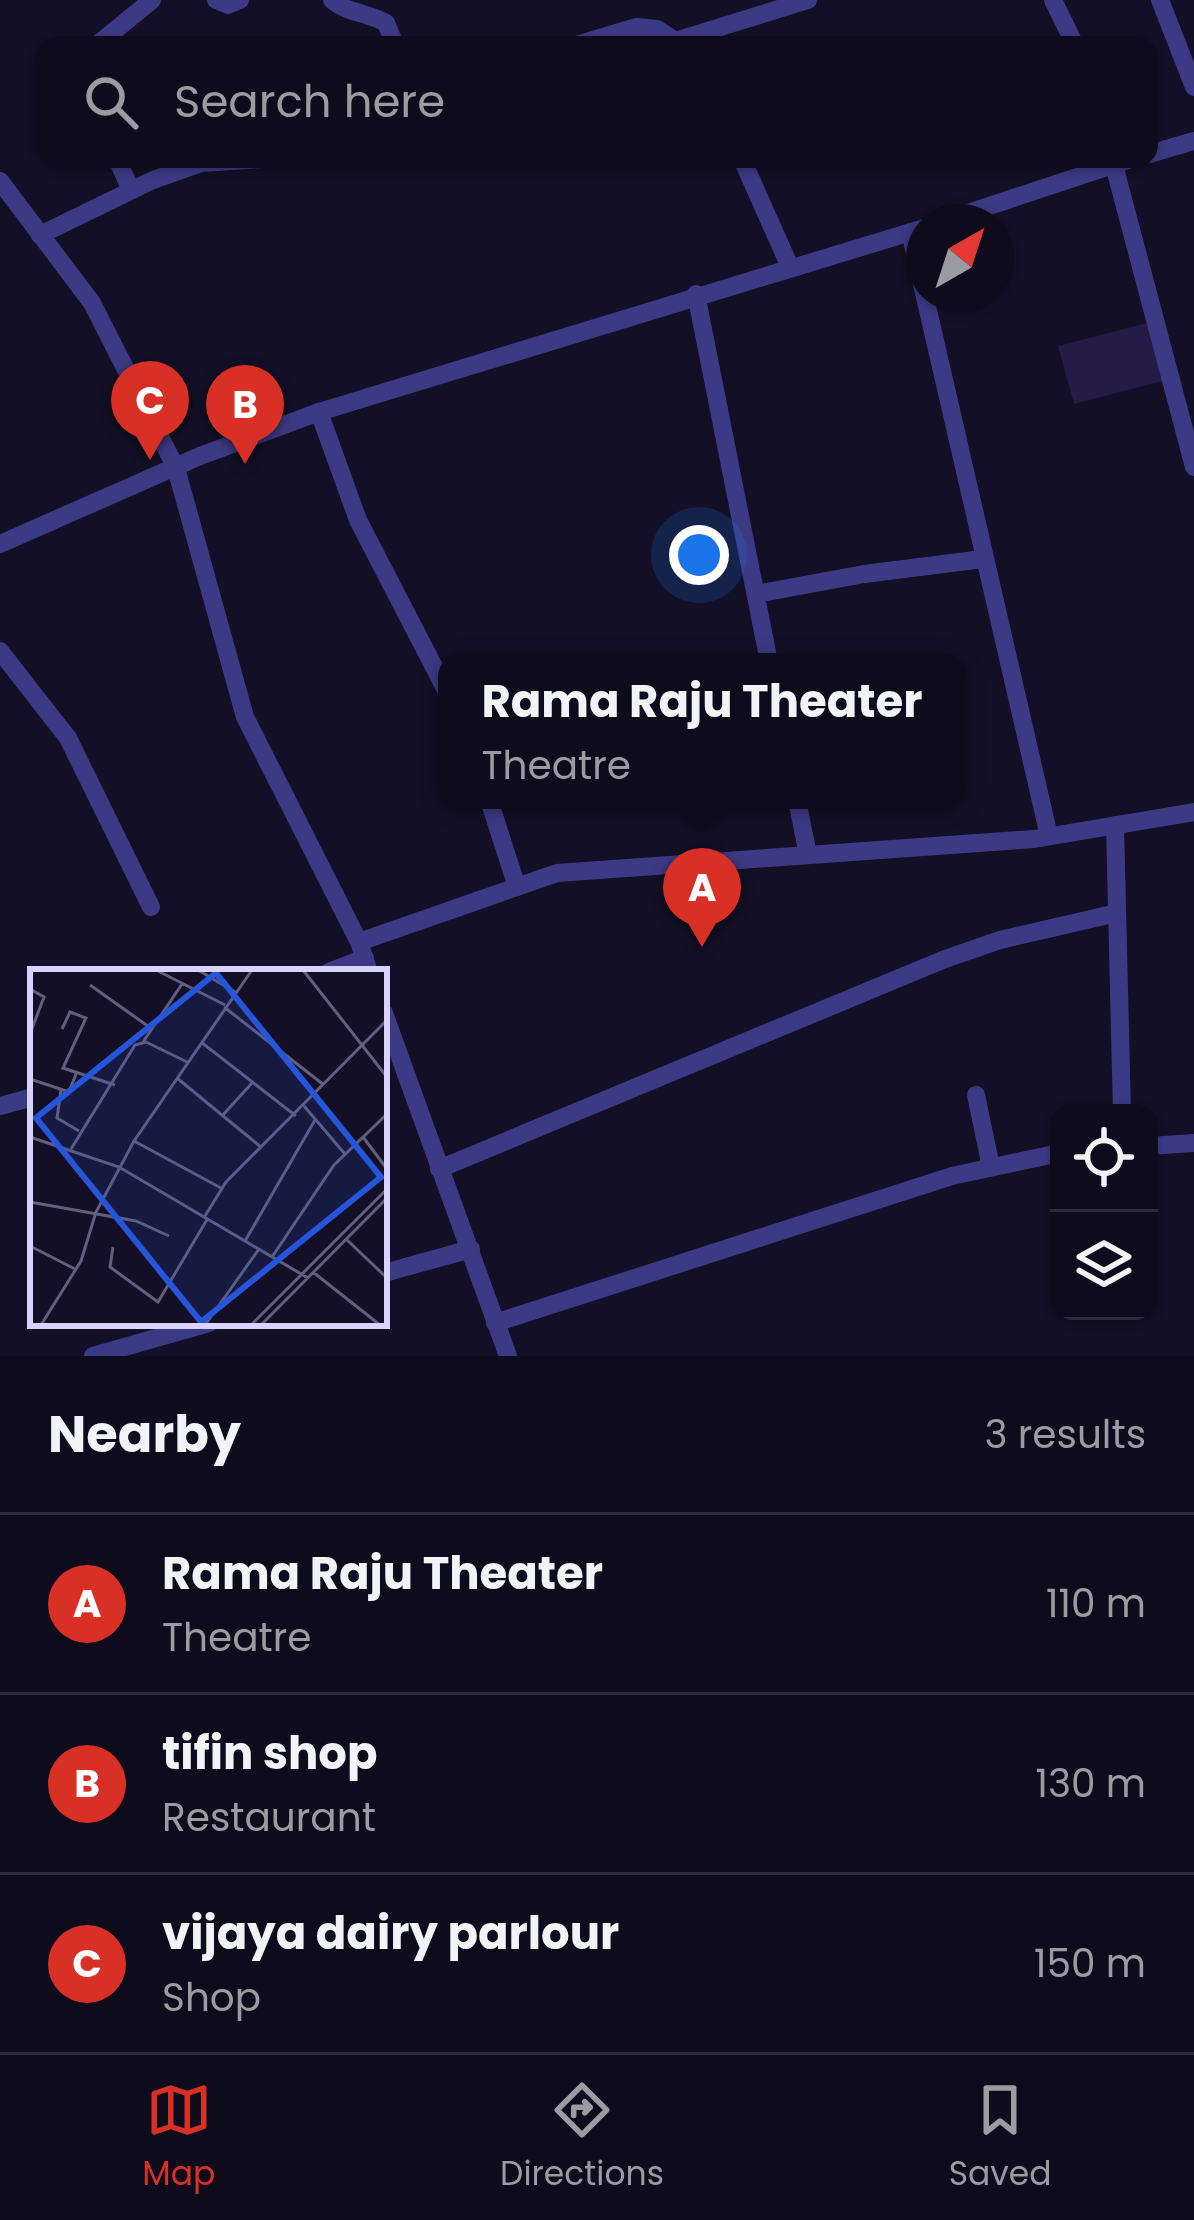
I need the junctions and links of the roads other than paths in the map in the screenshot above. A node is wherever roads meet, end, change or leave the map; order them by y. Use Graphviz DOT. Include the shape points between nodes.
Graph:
graph roads {
  1 [pos="152,0"];
  2 [pos="216,0"];
  3 [pos="240,0"];
  4 [pos="332,0"];
  5 [pos="808,0"];
  6 [pos="1053,0"];
  7 [pos="1160,0"];
  8 [pos="753,8"];
  9 [pos="108,36"];
  10 [pos="391,36"];
  11 [pos="606,36"];
  12 [pos="668,36"];
  13 [pos="693,36"];
  14 [pos="1071,36"];
  15 [pos="1194,84"];
  16 [pos="1194,141"];
  17 [pos="1158,151"];
  18 [pos="121,168"];
  19 [pos="188,168"];
  20 [pos="746,168"];
  21 [pos="1105,168"];
  22 [pos="1128,168"];
  23 [pos="0,181"];
  24 [pos="131,190"];
  25 [pos="996,204"];
  26 [pos="906,233"];
  27 [pos="40,235"];
  28 [pos="790,267"];
  29 [pos="696,294"];
  30 [pos="933,312"];
  31 [pos="319,412"];
  32 [pos="1194,467"];
  33 [pos="176,468"];
  34 [pos="0,544"];
  35 [pos="983,559"];
  36 [pos="756,594"];
  37 [pos="0,651"];
  38 [pos="767,653"];
  39 [pos="438,675"];
  40 [pos="492,809"];
  41 [pos="799,809"];
  42 [pos="1194,812"];
  43 [pos="1115,825"];
  44 [pos="1049,836"];
  45 [pos="808,855"];
  46 [pos="517,887"];
  47 [pos="151,907"];
  48 [pos="1117,914"];
  49 [pos="364,957"];
  50 [pos="336,969"];
  51 [pos="387,1022"];
  52 [pos="976,1095"];
  53 [pos="30,1097"];
  54 [pos="1122,1104"];
  55 [pos="0,1106"];
  56 [pos="1194,1142"];
  57 [pos="1158,1144"];
  58 [pos="1050,1155"];
  59 [pos="991,1167"];
  60 [pos="439,1169"];
  61 [pos="471,1249"];
  62 [pos="387,1272"];
  63 [pos="496,1324"];
  64 [pos="198,1326"];
  65 [pos="93,1356"];
  66 [pos="508,1356"];
  1 -- 9 [label="street"];
  2 -- 3 [label="street"];
  4 -- 10 [label="street" via="386,23"];
  5 -- 8 [label="street"];
  6 -- 14 [label="street"];
  7 -- 15 [label="street"];
  8 -- 13 [label="street"];
  11 -- 12 [label="street" via="636,27"];
  16 -- 17 [label="street"];
  18 -- 24 [label="street"];
  19 -- 24 [label="street"];
  20 -- 28 [label="street"];
  21 -- 25 [label="street"];
  22 -- 32 [label="street"];
  23 -- 27 [label="street"];
  24 -- 27 [label="street"];
  26 -- 28 [label="street"];
  27 -- 33 [label="street" via="92,303"];
  28 -- 29 [label="street"];
  29 -- 31 [label="street"];
  29 -- 36 [label="street"];
  30 -- 35 [label="street"];
  31 -- 33 [label="street"];
  31 -- 39 [label="street" via="358,520"];
  33 -- 34 [label="street"];
  33 -- 49 [label="street" via="245,716"];
  35 -- 36 [label="street"];
  35 -- 44 [label="street"];
  36 -- 38 [label="street"];
  37 -- 47 [label="street" via="68,738"];
  40 -- 46 [label="street"];
  41 -- 45 [label="street"];
  42 -- 43 [label="street"];
  43 -- 44 [label="street"];
  43 -- 48 [label="street"];
  44 -- 45 [label="street"];
  45 -- 46 [label="street" via="557,873"];
  46 -- 49 [label="street"];
  48 -- 54 [label="street"];
  48 -- 60 [label="street" via="945,959"];
  49 -- 50 [label="street"];
  51 -- 60 [label="street"];
  52 -- 59 [label="street"];
  53 -- 55 [label="street"];
  56 -- 57 [label="street"];
  58 -- 59 [label="street"];
  59 -- 63 [label="street"];
  60 -- 61 [label="street"];
  61 -- 62 [label="street"];
  61 -- 63 [label="street"];
  63 -- 66 [label="street"];
  64 -- 65 [label="street"];
}
